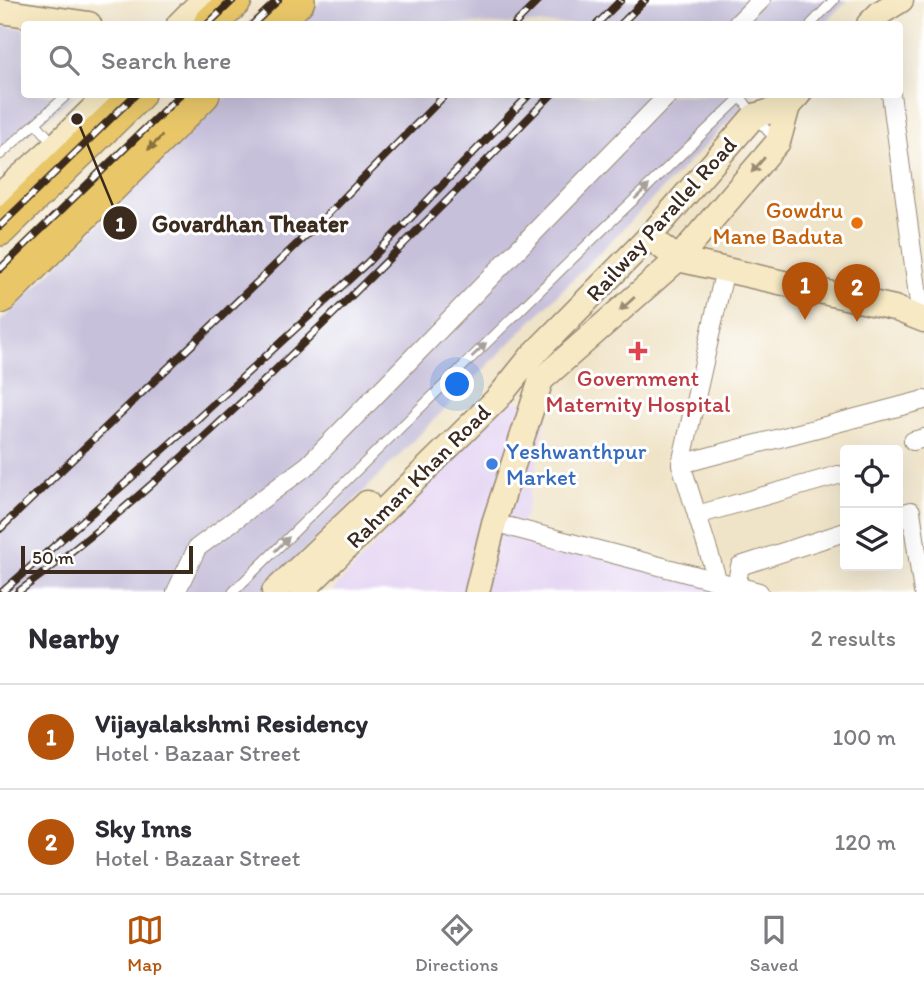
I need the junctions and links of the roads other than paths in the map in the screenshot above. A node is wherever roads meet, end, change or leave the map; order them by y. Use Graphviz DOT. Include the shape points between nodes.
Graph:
graph roads {
  1 [pos="235,0"];
  2 [pos="298,0"];
  3 [pos="761,0"];
  4 [pos="834,0"];
  5 [pos="17,9"];
  6 [pos="194,14"];
  7 [pos="75,21"];
  8 [pos="277,21"];
  9 [pos="740,21"];
  10 [pos="813,21"];
  11 [pos="64,98"];
  12 [pos="104,98"];
  13 [pos="134,98"];
  14 [pos="199,98"];
  15 [pos="665,98"];
  16 [pos="892,98"];
  17 [pos="793,100"];
  18 [pos="746,103"];
  19 [pos="36,123"];
  20 [pos="778,142"];
  21 [pos="55,146"];
  22 [pos="0,155"];
  23 [pos="0,195"];
  24 [pos="0,229"];
  25 [pos="649,237"];
  26 [pos="678,259"];
  27 [pos="725,269"];
  28 [pos="0,297"];
  29 [pos="922,319"];
  30 [pos="531,356"];
  31 [pos="924,400"];
  32 [pos="511,408"];
  33 [pos="681,464"];
  34 [pos="838,475"];
  35 [pos="903,514"];
  36 [pos="697,515"];
  37 [pos="502,525"];
  38 [pos="840,534"];
  39 [pos="718,582"];
  40 [pos="736,589"];
  41 [pos="176,592"];
  42 [pos="233,592"];
  43 [pos="274,592"];
  44 [pos="301,592"];
  45 [pos="319,592"];
  46 [pos="460,592"];
  47 [pos="477,592"];
  48 [pos="495,592"];
  49 [pos="759,592"];
  50 [pos="923,592"];
  1 -- 6 [label="highway"];
  2 -- 8 [label="highway"];
  3 -- 9 [label="street"];
  4 -- 10 [label="lane"];
  5 -- 7 [label="street"];
  11 -- 19 [label="lane"];
  12 -- 21 [label="street"];
  13 -- 24 [label="highway"];
  14 -- 28 [label="highway, one-way"];
  15 -- 41 [label="street" via="308,464 197,548"];
  16 -- 29 [label="street"];
  17 -- 18 [label="street, Railway Parallel Road"];
  17 -- 20 [label="street"];
  18 -- 20 [label="lane"];
  18 -- 25 [label="street, Railway Parallel Road"];
  42 -- 18 [label="lane, one-way" via="545,286"];
  19 -- 21 [label="lane"];
  19 -- 22 [label="lane"];
  20 -- 26 [label="street, one-way"];
  21 -- 23 [label="street"];
  25 -- 26 [label="street"];
  25 -- 30 [label="street, Railway Parallel Road"];
  26 -- 27 [label="street"];
  26 -- 32 [label="street, one-way"];
  27 -- 29 [label="street" via="894,308"];
  27 -- 33 [label="street"];
  30 -- 32 [label="street, Rahman Khan Road"];
  31 -- 33 [label="street"];
  32 -- 37 [label="street"];
  32 -- 43 [label="street" via="482,400 472,404"];
  32 -- 44 [label="street, Rahman Khan Road"];
  32 -- 45 [label="street, Rahman Khan Road"];
  32 -- 46 [label="street"];
  33 -- 36 [label="street"];
  34 -- 36 [label="street"];
  35 -- 50 [label="street" via="911,511"];
  36 -- 39 [label="street"];
  37 -- 39 [label="street"];
  37 -- 47 [label="street"];
  37 -- 48 [label="street"];
  38 -- 40 [label="street" via="740,566"];
  39 -- 40 [label="street"];
  40 -- 49 [label="street"];
}
